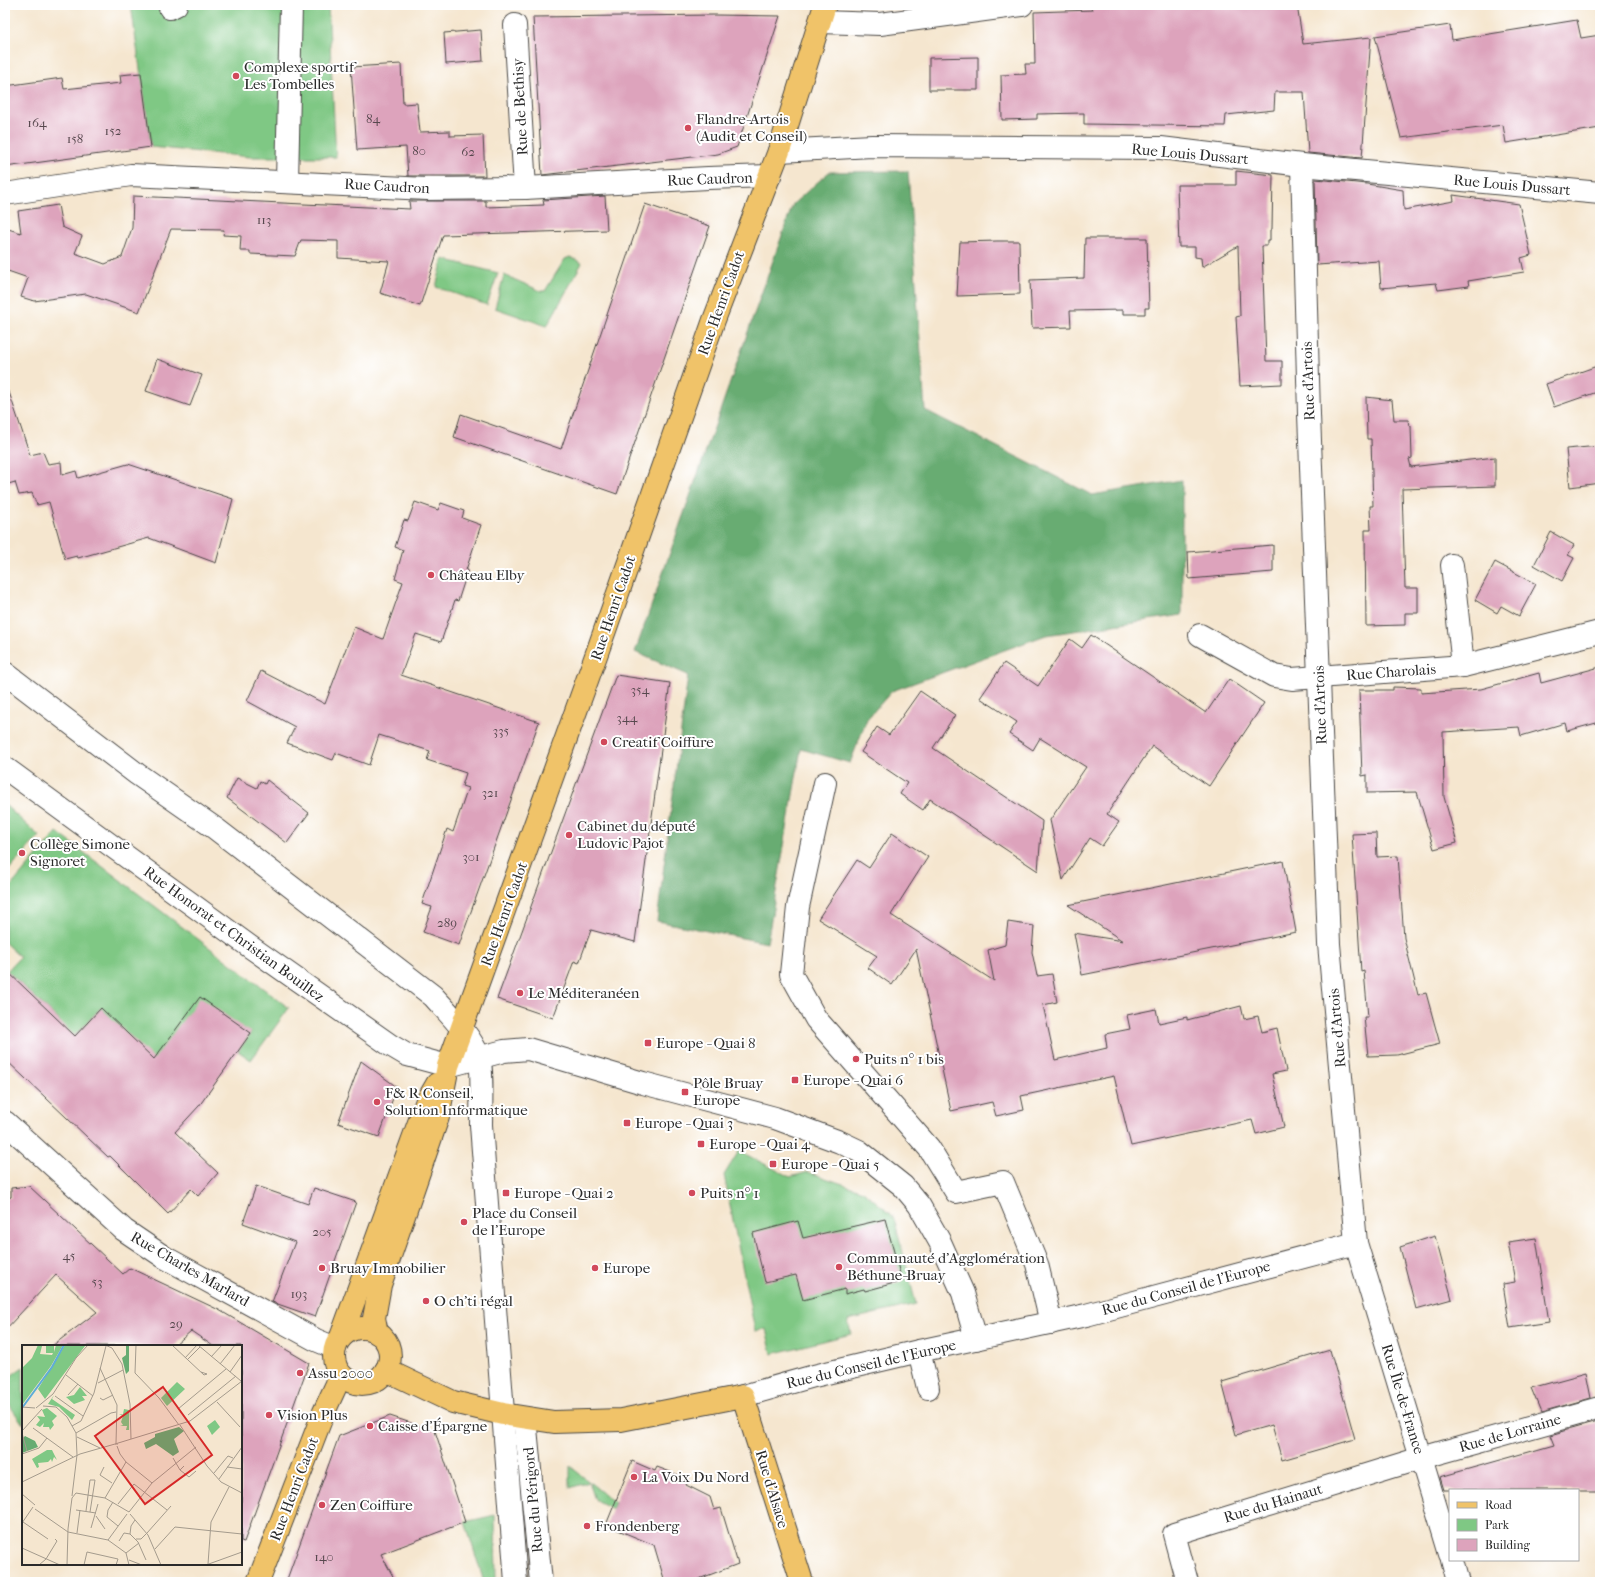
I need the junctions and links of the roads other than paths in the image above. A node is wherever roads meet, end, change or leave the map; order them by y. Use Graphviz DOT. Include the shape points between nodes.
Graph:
graph roads {
  1 [pos="291,5"];
  2 [pos="1011,6"];
  3 [pos="822,14"];
  4 [pos="515,25"];
  5 [pos="779,151"];
  6 [pos="1302,165"];
  7 [pos="770,176"];
  8 [pos="287,181"];
  9 [pos="525,188"];
  10 [pos="1600,193"];
  11 [pos="5,194"];
  12 [pos="1452,565"];
  13 [pos="1600,632"];
  14 [pos="1200,635"];
  15 [pos="1462,666"];
  16 [pos="5,673"];
  17 [pos="1319,677"];
  18 [pos="5,768"];
  19 [pos="825,784"];
  20 [pos="462,1029"];
  21 [pos="480,1058"];
  22 [pos="448,1066"];
  23 [pos="5,1122"];
  24 [pos="1356,1243"];
  25 [pos="1051,1323"];
  26 [pos="377,1333"];
  27 [pos="976,1339"];
  28 [pos="338,1342"];
  29 [pos="919,1351"];
  30 [pos="386,1370"];
  31 [pos="341,1375"];
  32 [pos="928,1388"];
  33 [pos="743,1396"];
  34 [pos="1600,1408"];
  35 [pos="503,1414"];
  36 [pos="525,1418"];
  37 [pos="1421,1458"];
  38 [pos="1449,1551"];
  39 [pos="1452,1561"];
  40 [pos="258,1582"];
  41 [pos="516,1582"];
  42 [pos="541,1582"];
  43 [pos="802,1582"];
  44 [pos="1187,1582"];
  45 [pos="1458,1582"];
  1 -- 8 [label="street"];
  2 -- 3 [label="street" via="880,24"];
  3 -- 5 [label="main road, Rue Henri Cadot"];
  4 -- 9 [label="street, Rue de Bethisy"];
  5 -- 6 [label="street, Rue Louis Dussart" via="872,146 1161,148"];
  5 -- 7 [label="main road, Rue Henri Cadot"];
  6 -- 10 [label="street, Rue Louis Dussart"];
  6 -- 17 [label="street, Rue d'Artois"];
  7 -- 9 [label="street, Rue Caudron"];
  7 -- 20 [label="main road, Rue Henri Cadot" via="714,320"];
  8 -- 9 [label="street, Rue Caudron" via="427,189"];
  8 -- 11 [label="street, Rue Caudron" via="131,175"];
  12 -- 15 [label="street"];
  13 -- 15 [label="street, Rue Charolais"];
  14 -- 17 [label="street, Rue Charolais" via="1274,676 1292,679"];
  15 -- 17 [label="street, Rue Charolais"];
  16 -- 20 [label="street" via="138,774 216,829 433,996"];
  17 -- 24 [label="street, Rue d'Artois" via="1329,944"];
  18 -- 22 [label="street, Rue Honorat et Christian Bouillez" via="249,946 397,1050"];
  19 -- 25 [label="street" via="798,907 791,974 816,1019 929,1148 956,1192 1003,1182 1037,1264"];
  20 -- 21 [label="street"];
  20 -- 22 [label="main road, Rue Henri Cadot"];
  21 -- 22 [label="street"];
  21 -- 27 [label="street" via="504,1051 528,1049 775,1118 859,1151 903,1186 919,1205 940,1242 963,1294"];
  21 -- 35 [label="street" via="481,1125"];
  22 -- 26 [label="main road, Rue Henri Cadot" via="438,1117 380,1285 374,1318"];
  22 -- 28 [label="main road, Rue Henri Cadot" via="426,1103"];
  23 -- 28 [label="street, Rue Charles Marlard" via="135,1238 164,1257 316,1340"];
  24 -- 25 [label="street, Rue du Conseil de l'Europe"];
  24 -- 37 [label="street, Rue Île-de-France"];
  25 -- 27 [label="street, Rue du Conseil de l'Europe"];
  26 -- 28 [label="main road" via="361,1328 353,1329"];
  26 -- 30 [label="main road" via="388,1346 389,1362"];
  27 -- 29 [label="street, Rue du Conseil de l'Europe"];
  28 -- 31 [label="main road" via="334,1362"];
  29 -- 32 [label="street"];
  29 -- 33 [label="street, Rue du Conseil de l'Europe"];
  30 -- 31 [label="main road" via="377,1380 365,1384 348,1381"];
  30 -- 35 [label="main road, Rue du Conseil de l'Europe" via="453,1402"];
  31 -- 40 [label="main road, Rue Henri Cadot" via="323,1414"];
  33 -- 36 [label="main road, Rue du Conseil de l'Europe" via="621,1420 554,1422"];
  33 -- 43 [label="main road, Rue d'Alsace"];
  34 -- 37 [label="street, Rue de Lorraine"];
  35 -- 36 [label="main road, Rue du Conseil de l'Europe"];
  35 -- 41 [label="street"];
  36 -- 42 [label="street, Rue du Périgord"];
  37 -- 38 [label="street, Rue Île-de-France"];
  37 -- 44 [label="street, Rue du Hainaut" via="1174,1534"];
  39 -- 45 [label="street"];
}
